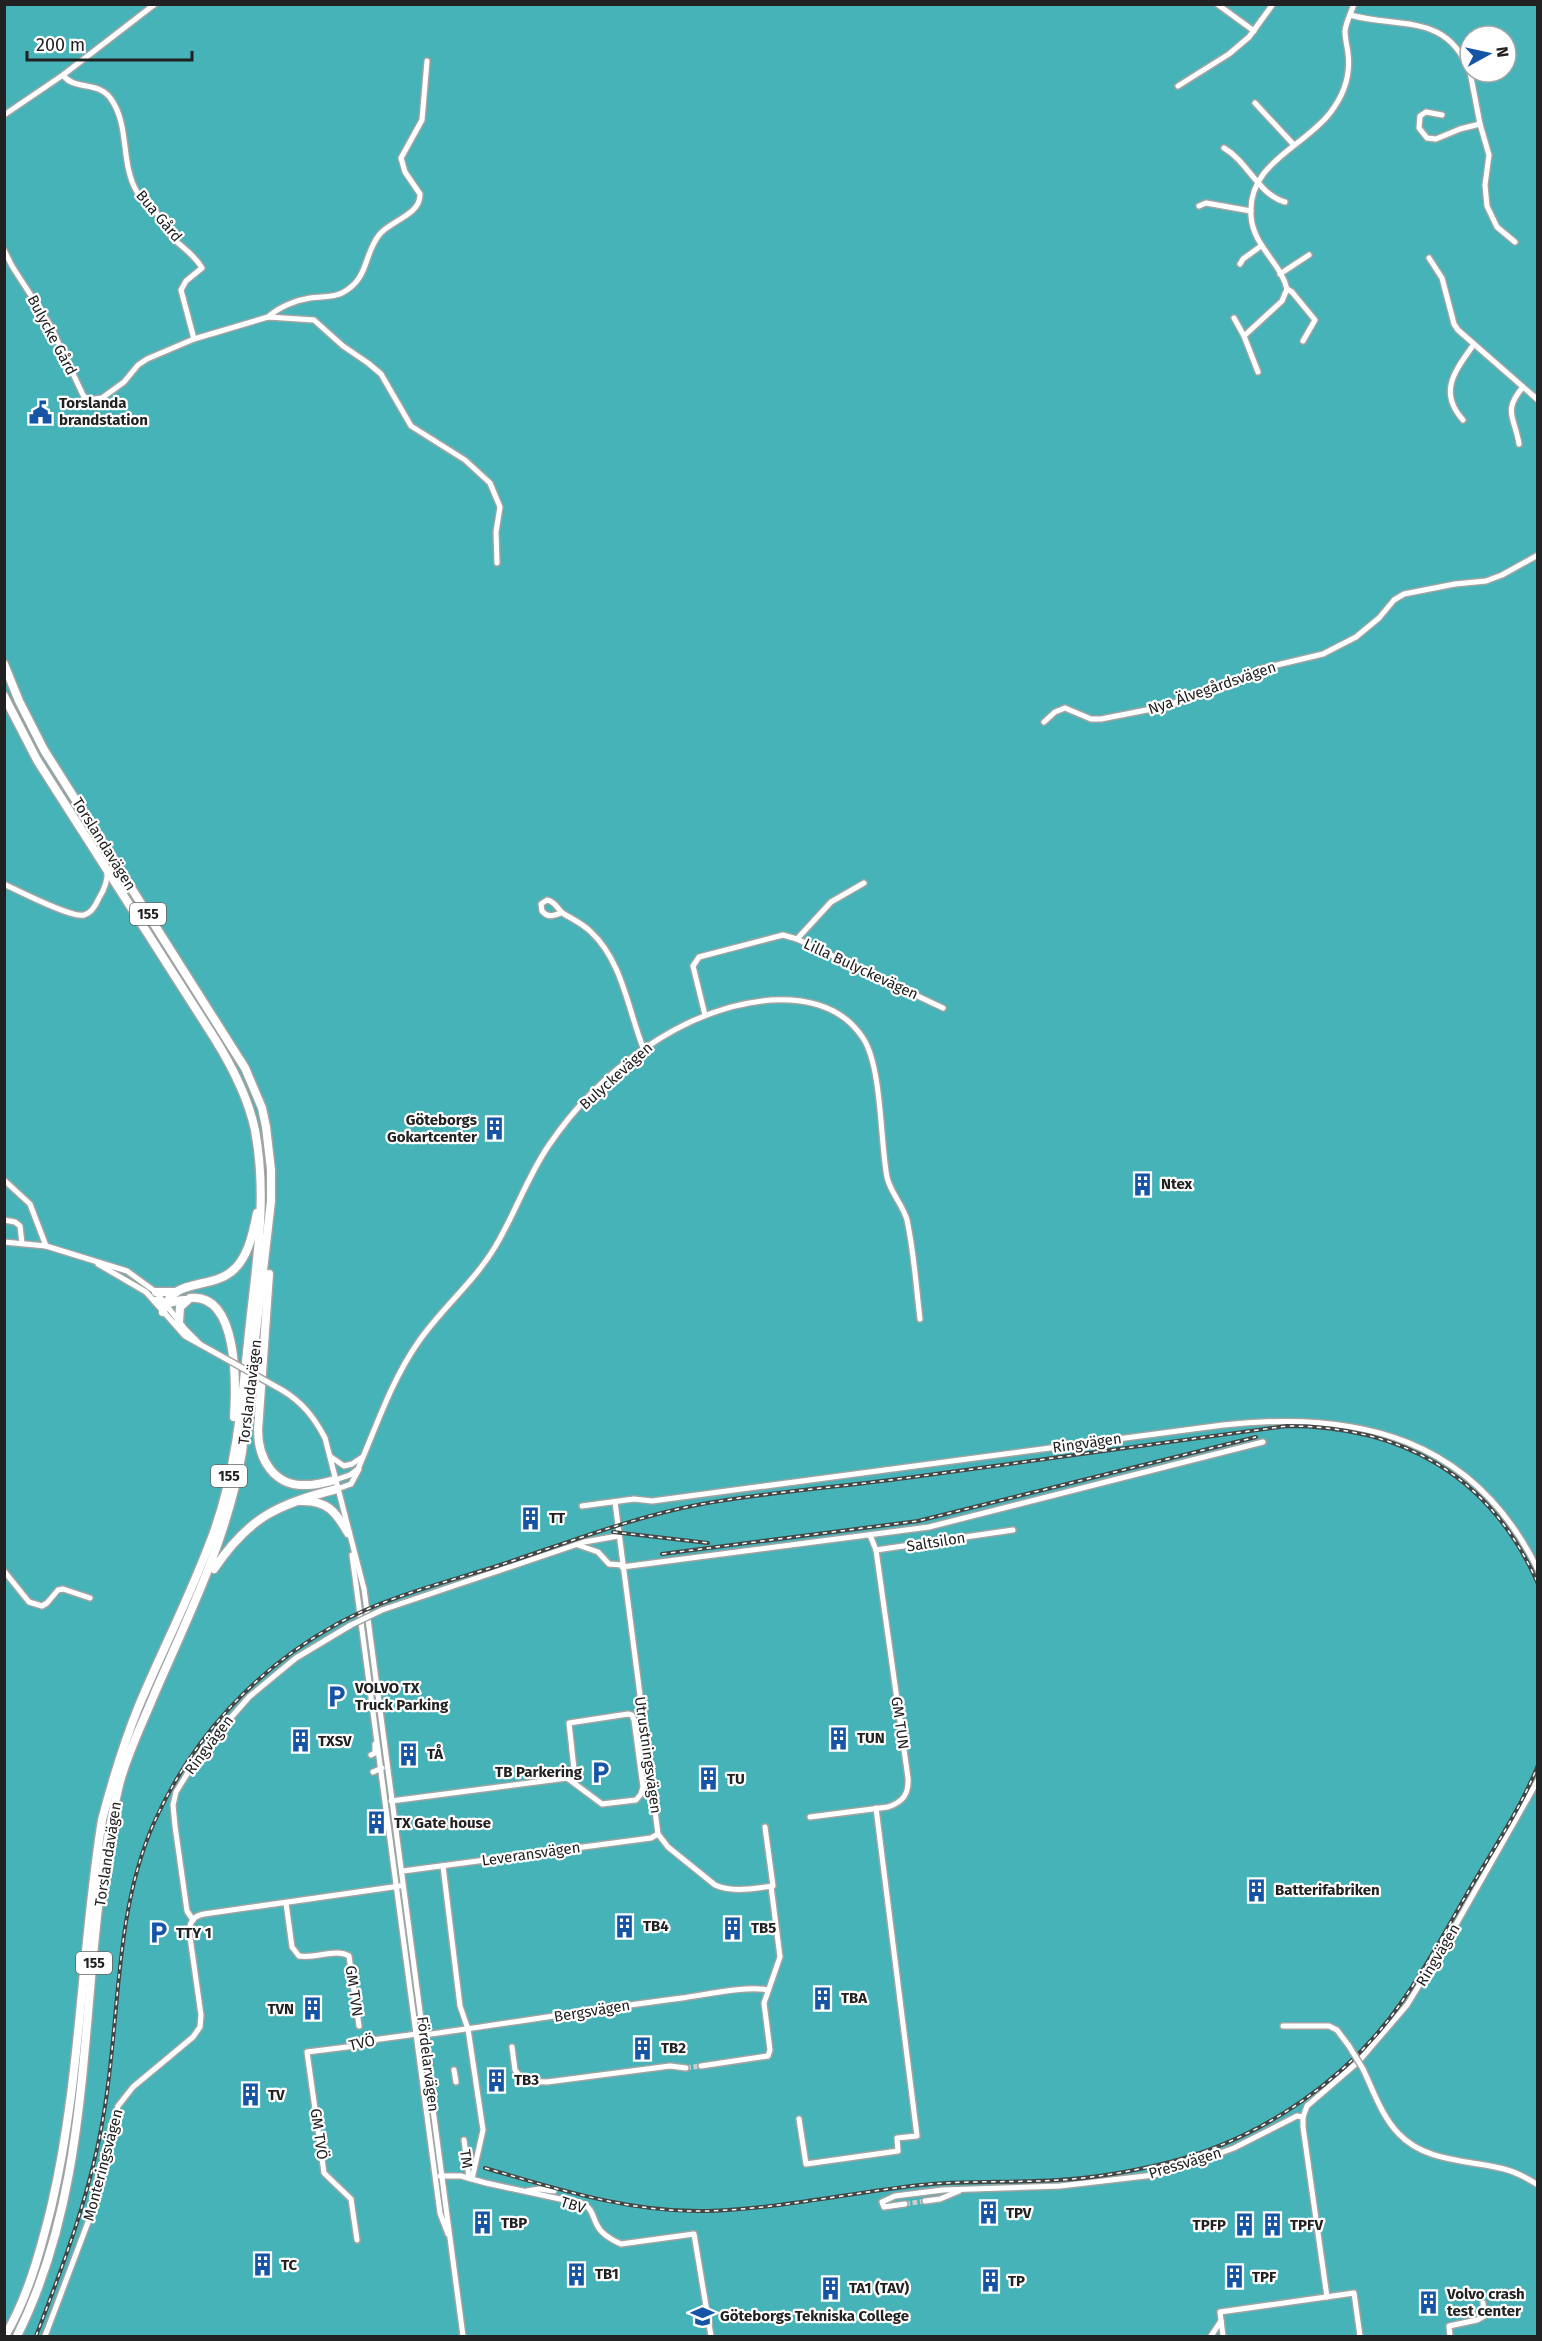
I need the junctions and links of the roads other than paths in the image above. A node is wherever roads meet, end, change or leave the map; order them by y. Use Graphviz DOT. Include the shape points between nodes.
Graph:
graph roads {
  1 [pos="154,4"];
  2 [pos="1216,4"];
  3 [pos="1273,4"];
  4 [pos="1354,4"];
  5 [pos="1350,15"];
  6 [pos="1254,31"];
  7 [pos="1458,51"];
  8 [pos="427,61"];
  9 [pos="63,75"];
  10 [pos="1472,84"];
  11 [pos="1178,86"];
  12 [pos="1255,103"];
  13 [pos="4,115"];
  14 [pos="1442,116"];
  15 [pos="1480,124"];
  16 [pos="1294,145"];
  17 [pos="1224,148"];
  18 [pos="1258,182"];
  19 [pos="1286,202"];
  20 [pos="1199,206"];
  21 [pos="1251,211"];
  22 [pos="1515,242"];
  23 [pos="1261,246"];
  24 [pos="4,250"];
  25 [pos="1309,255"];
  26 [pos="1429,258"];
  27 [pos="1240,264"];
  28 [pos="1280,274"];
  29 [pos="1287,290"];
  30 [pos="268,317"];
  31 [pos="1234,318"];
  32 [pos="1244,336"];
  33 [pos="194,339"];
  34 [pos="1303,341"];
  35 [pos="1474,344"];
  36 [pos="1258,372"];
  37 [pos="1523,387"];
  38 [pos="1538,400"];
  39 [pos="1463,420"];
  40 [pos="1519,444"];
  41 [pos="1538,555"];
  42 [pos="497,563"];
  43 [pos="4,664"];
  44 [pos="4,696"];
  45 [pos="1044,722"];
  46 [pos="107,870"];
  47 [pos="864,883"];
  48 [pos="4,884"];
  49 [pos="121,892"];
  50 [pos="102,893"];
  51 [pos="561,913"];
  52 [pos="797,939"];
  53 [pos="943,1008"];
  54 [pos="705,1015"];
  55 [pos="644,1050"];
  56 [pos="271,1170"];
  57 [pos="4,1180"];
  58 [pos="261,1185"];
  59 [pos="4,1220"];
  60 [pos="4,1242"];
  61 [pos="22,1243"];
  62 [pos="46,1246"];
  63 [pos="89,1259"];
  64 [pos="177,1292"];
  65 [pos="186,1300"];
  66 [pos="160,1302"];
  67 [pos="920,1319"];
  68 [pos="179,1322"];
  69 [pos="200,1344"];
  70 [pos="1263,1442"];
  71 [pos="330,1455"];
  72 [pos="362,1459"];
  73 [pos="336,1484"];
  74 [pos="292,1502"];
  75 [pos="615,1502"];
  76 [pos="582,1506"];
  77 [pos="1013,1530"];
  78 [pos="348,1533"];
  79 [pos="870,1535"];
  80 [pos="618,1536"];
  81 [pos="578,1545"];
  82 [pos="876,1550"];
  83 [pos="202,1562"];
  84 [pos="622,1566"];
  85 [pos="1538,1570"];
  86 [pos="4,1571"];
  87 [pos="90,1598"];
  88 [pos="196,1600"];
  89 [pos="377,1730"];
  90 [pos="387,1749"];
  91 [pos="371,1755"];
  92 [pos="386,1761"];
  93 [pos="382,1768"];
  94 [pos="567,1778"];
  95 [pos="1538,1780"];
  96 [pos="382,1781"];
  97 [pos="389,1802"];
  98 [pos="876,1808"];
  99 [pos="810,1817"];
  100 [pos="765,1827"];
  101 [pos="658,1834"];
  102 [pos="443,1866"];
  103 [pos="403,1871"];
  104 [pos="399,1886"];
  105 [pos="772,1886"];
  106 [pos="286,1902"];
  107 [pos="193,1920"];
  108 [pos="768,1990"];
  109 [pos="359,2026"];
  110 [pos="1283,2026"];
  111 [pos="468,2029"];
  112 [pos="417,2034"];
  113 [pos="424,2035"];
  114 [pos="512,2046"];
  115 [pos="307,2052"];
  116 [pos="700,2066"];
  117 [pos="686,2068"];
  118 [pos="454,2070"];
  119 [pos="456,2082"];
  120 [pos="1303,2117"];
  121 [pos="799,2119"];
  122 [pos="464,2140"];
  123 [pos="439,2176"];
  124 [pos="470,2178"];
  125 [pos="1538,2185"];
  126 [pos="963,2189"];
  127 [pos="516,2190"];
  128 [pos="554,2191"];
  129 [pos="925,2201"];
  130 [pos="905,2204"];
  131 [pos="357,2240"];
  132 [pos="1327,2297"];
  133 [pos="1483,2303"];
  134 [pos="1221,2321"];
  135 [pos="5,2337"];
  136 [pos="17,2337"];
  137 [pos="45,2337"];
  138 [pos="463,2337"];
  139 [pos="711,2337"];
  140 [pos="1211,2337"];
  141 [pos="1223,2337"];
  142 [pos="1360,2337"];
  143 [pos="1450,2337"];
  1 -- 9 [label="street"];
  2 -- 6 [label="street"];
  3 -- 6 [label="street"];
  4 -- 5 [label="street"];
  5 -- 7 [label="street" via="1424,27 1439,32"];
  5 -- 16 [label="street" via="1346,30 1349,70 1343,91 1321,124"];
  6 -- 11 [label="street" via="1229,54"];
  8 -- 30 [label="street, Bulycke Gård" via="423,115 401,158 420,194 417,205 381,233 362,276 350,288 335,296 300,300"];
  9 -- 13 [label="street"];
  9 -- 33 [label="street, Bua Gård" via="73,83 101,90 113,102 123,133 128,170 137,192 202,268 181,290"];
  10 -- 15 [label="street"];
  12 -- 16 [label="street"];
  14 -- 15 [label="street" via="1426,112 1420,116 1419,128 1427,138 1436,139"];
  15 -- 22 [label="street" via="1489,155 1487,206 1497,227"];
  16 -- 18 [label="street" via="1277,158"];
  17 -- 18 [label="street"];
  18 -- 19 [label="street"];
  18 -- 21 [label="street"];
  20 -- 21 [label="street" via="1206,203"];
  21 -- 23 [label="street"];
  23 -- 27 [label="street"];
  23 -- 28 [label="street"];
  24 -- 33 [label="street, Bulycke Gård" via="50,325 86,399 102,398 147,359"];
  25 -- 28 [label="street"];
  26 -- 35 [label="street" via="1442,278 1454,324"];
  28 -- 29 [label="street"];
  29 -- 32 [label="street" via="1282,301"];
  29 -- 34 [label="street" via="1315,320"];
  30 -- 33 [label="street, Bulycke Gård"];
  30 -- 42 [label="street, Bulycke Gård" via="319,323 381,374 411,426 483,475 495,491 500,507"];
  31 -- 32 [label="street"];
  32 -- 36 [label="street"];
  35 -- 37 [label="street"];
  35 -- 39 [label="street" via="1450,385 1456,413"];
  37 -- 38 [label="street"];
  37 -- 40 [label="street" via="1510,410"];
  41 -- 45 [label="street, Nya Älvegårdsvägen" via="1486,581 1404,594 1356,637 1323,654 1260,669 1230,685 1162,707 1101,719 1065,708"];
  43 -- 56 [label="main road, Torslandavägen / 155" via="44,750 245,1068 262,1108"];
  44 -- 46 [label="main road, Torslandavägen / 155" via="32,751"];
  46 -- 49 [label="main road, Torslandavägen / 155"];
  46 -- 50 [label="street"];
  47 -- 52 [label="street" via="831,902"];
  48 -- 50 [label="street" via="77,915 91,912"];
  49 -- 50 [label="street" via="111,889"];
  49 -- 58 [label="main road, Torslandavägen / 155" via="237,1078 255,1129"];
  51 -- 55 [label="street" via="577,920 602,943 615,966"];
  52 -- 53 [label="street, Lilla Bulyckevägen"];
  52 -- 54 [label="street, Lilla Bulyckevägen" via="783,935 699,957 693,966"];
  54 -- 55 [label="street, Bulyckevägen"];
  54 -- 67 [label="street, Bulyckevägen" via="747,1004 800,1000 839,1014 862,1036 872,1057 887,1177 907,1221"];
  55 -- 72 [label="street, Bulyckevägen" via="594,1093 548,1147 495,1248 408,1357"];
  56 -- 73 [label="main road" via="273,1224 259,1447 268,1468 288,1482"];
  56 -- 88 [label="main road, Torslandavägen / 155" via="267,1245 241,1459 224,1528"];
  57 -- 62 [label="street" via="30,1204"];
  58 -- 64 [label="main road" via="252,1237 235,1268 222,1278"];
  58 -- 83 [label="main road, Torslandavägen / 155" via="261,1224 235,1448 219,1515"];
  59 -- 61 [label="street" via="20,1226"];
  60 -- 61 [label="street"];
  61 -- 62 [label="street"];
  62 -- 63 [label="street"];
  63 -- 66 [label="street"];
  63 -- 66 [label="street" via="127,1271"];
  64 -- 66 [label="main road"];
  64 -- 66 [label="main road"];
  65 -- 66 [label="main road"];
  65 -- 68 [label="main road" via="179,1311"];
  65 -- 83 [label="main road" via="200,1298 214,1306 227,1325 232,1350 231,1438"];
  66 -- 68 [label="street"];
  66 -- 69 [label="street" via="185,1336"];
  68 -- 69 [label="street"];
  69 -- 71 [label="street, bridge" via="297,1400 310,1414"];
  70 -- 79 [label="street" via="929,1527"];
  71 -- 72 [label="street" via="344,1466"];
  71 -- 73 [label="street"];
  72 -- 73 [label="street, Bulyckevägen" via="352,1473"];
  73 -- 74 [label="main road"];
  73 -- 78 [label="street"];
  74 -- 78 [label="main road" via="328,1506"];
  74 -- 88 [label="main road" via="262,1517 231,1545"];
  75 -- 76 [label="street, Ringvägen"];
  75 -- 80 [label="street"];
  75 -- 85 [label="street, Ringvägen" via="652,1501 1233,1424 1314,1421 1365,1427 1398,1438 1458,1470 1508,1519"];
  77 -- 82 [label="street, Saltsilon"];
  78 -- 89 [label="street"];
  78 -- 90 [label="street" via="364,1589"];
  79 -- 82 [label="street"];
  79 -- 84 [label="street"];
  80 -- 81 [label="street"];
  80 -- 84 [label="street, Utrustningsvägen"];
  81 -- 84 [label="street" via="598,1552 609,1564"];
  81 -- 107 [label="street, Ringvägen, bridge" via="382,1610 351,1624 302,1653 249,1697 200,1753 176,1792 176,1831 187,1911"];
  82 -- 98 [label="street, GM TUN" via="908,1785 907,1794 898,1803"];
  83 -- 135 [label="main road, Torslandavägen / 155" via="138,1709 102,1820 63,2148 41,2247"];
  84 -- 101 [label="street, Utrustningsvägen"];
  86 -- 87 [label="street" via="23,1597 35,1604 42,1606 63,1588"];
  88 -- 136 [label="main road, Torslandavägen / 155" via="120,1782 104,1859 64,2203 44,2274"];
  89 -- 91 [label="street" via="376,1749"];
  89 -- 93 [label="street"];
  90 -- 92 [label="street"];
  90 -- 97 [label="street"];
  92 -- 93 [label="street"];
  92 -- 97 [label="street"];
  93 -- 96 [label="street"];
  93 -- 96 [label="street" via="373,1772"];
  94 -- 94 [label="street" via="602,1804 639,1798 643,1787 632,1715 568,1723 574,1769"];
  94 -- 97 [label="street"];
  95 -- 120 [label="street, Ringvägen" via="1407,2005 1359,2062 1308,2106"];
  96 -- 97 [label="street"];
  96 -- 97 [label="street"];
  97 -- 103 [label="street"];
  97 -- 104 [label="street"];
  98 -- 99 [label="street, GM TUN"];
  98 -- 121 [label="street" via="917,2136 897,2138 898,2151 806,2164"];
  100 -- 105 [label="street"];
  101 -- 102 [label="street, Leveransvägen"];
  101 -- 105 [label="street, Utrustningsvägen" via="668,1847 716,1885"];
  102 -- 103 [label="street, Leveransvägen"];
  102 -- 111 [label="street" via="460,2006"];
  103 -- 104 [label="street"];
  104 -- 106 [label="street"];
  104 -- 112 [label="street, Fördelarvägen"];
  104 -- 113 [label="street, Fördelarvägen"];
  105 -- 108 [label="street" via="780,1957"];
  106 -- 107 [label="street" via="204,1914"];
  106 -- 109 [label="street, GM TVN" via="292,1947 299,1956 349,1956"];
  107 -- 137 [label="street, Monteringsvägen" via="189,1930 200,2027 194,2037 133,2087 118,2106 93,2209"];
  108 -- 111 [label="street, Bergsvägen" via="734,1991"];
  108 -- 116 [label="street" via="764,2003 768,2056"];
  110 -- 125 [label="street, bridge" via="1329,2026 1337,2030 1350,2046 1391,2124 1411,2144 1441,2157 1504,2169"];
  111 -- 113 [label="street, Bergsvägen"];
  111 -- 124 [label="street" via="483,2130"];
  112 -- 113 [label="street, Bergsvägen"];
  112 -- 115 [label="street, TVÖ"];
  112 -- 123 [label="street, Fördelarvägen"];
  113 -- 123 [label="street, Fördelarvägen"];
  114 -- 117 [label="street" via="515,2070 524,2081 547,2082 670,2066"];
  115 -- 131 [label="street, GM TVÖ" via="324,2173 351,2199"];
  118 -- 119 [label="street"];
  120 -- 126 [label="street, Pressvägen" via="1297,2116 1204,2159 1154,2175 1060,2186"];
  120 -- 132 [label="street"];
  122 -- 124 [label="street, TM"];
  123 -- 124 [label="street, TBV"];
  123 -- 138 [label="street, Fördelarvägen"];
  124 -- 127 [label="street, TBV"];
  126 -- 129 [label="street"];
  126 -- 130 [label="street, Pressvägen" via="895,2196 883,2200 882,2205"];
  127 -- 128 [label="street"];
  127 -- 139 [label="street, TBV" via="589,2207 600,2229 621,2244 694,2234"];
  132 -- 134 [label="street" via="1220,2312"];
  132 -- 142 [label="street" via="1354,2293"];
  133 -- 143 [label="street" via="1484,2316 1449,2326"];
  134 -- 140 [label="street"];
  134 -- 141 [label="street"];
}
